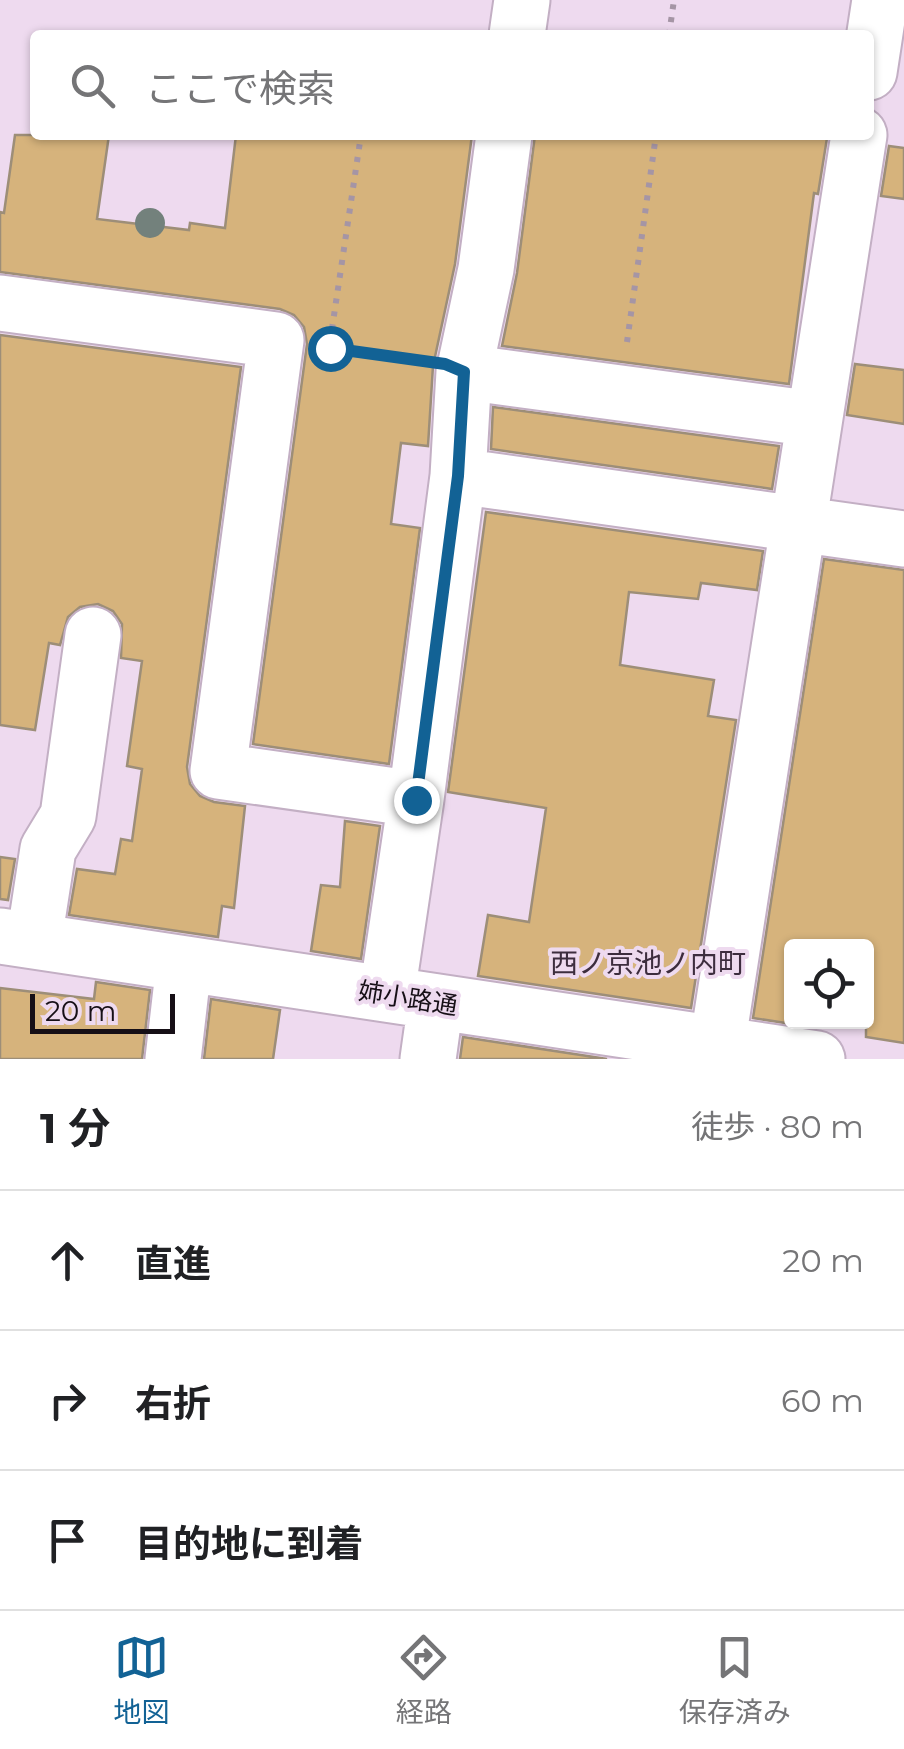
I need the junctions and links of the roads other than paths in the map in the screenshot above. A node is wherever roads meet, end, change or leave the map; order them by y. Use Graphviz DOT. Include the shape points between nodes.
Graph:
graph roads {
  1 [pos="522,0"];
  2 [pos="880,0"];
  3 [pos="519,30"];
  4 [pos="874,39"];
  5 [pos="503,140"];
  6 [pos="858,140"];
  7 [pos="0,303"];
  8 [pos="464,372"];
  9 [pos="814,419"];
  10 [pos="458,476"];
  11 [pos="798,524"];
  12 [pos="904,539"];
  13 [pos="92,635"];
  14 [pos="416,800"];
  15 [pos="17,938"];
  16 [pos="184,964"];
  17 [pos="412,998"];
  18 [pos="716,1051"];
  19 [pos="173,1059"];
  20 [pos="428,1059"];
  21 [pos="817,1059"];
  1 -- 3 [label="street"];
  2 -- 4 [label="street"];
  5 -- 8 [label="street"];
  6 -- 9 [label="street"];
  7 -- 14 [label="street" via="276,340 218,771"];
  8 -- 9 [label="street"];
  8 -- 10 [label="street"];
  9 -- 11 [label="street"];
  10 -- 11 [label="street"];
  10 -- 14 [label="street"];
  11 -- 12 [label="street"];
  11 -- 18 [label="street"];
  13 -- 15 [label="street" via="68,816 48,850"];
  14 -- 17 [label="street"];
  15 -- 16 [label="street, 姉小路通"];
  16 -- 17 [label="street, 姉小路通"];
  16 -- 19 [label="street"];
  17 -- 18 [label="street, 姉小路通"];
  17 -- 20 [label="street"];
  18 -- 21 [label="street, 姉小路通"];
}
